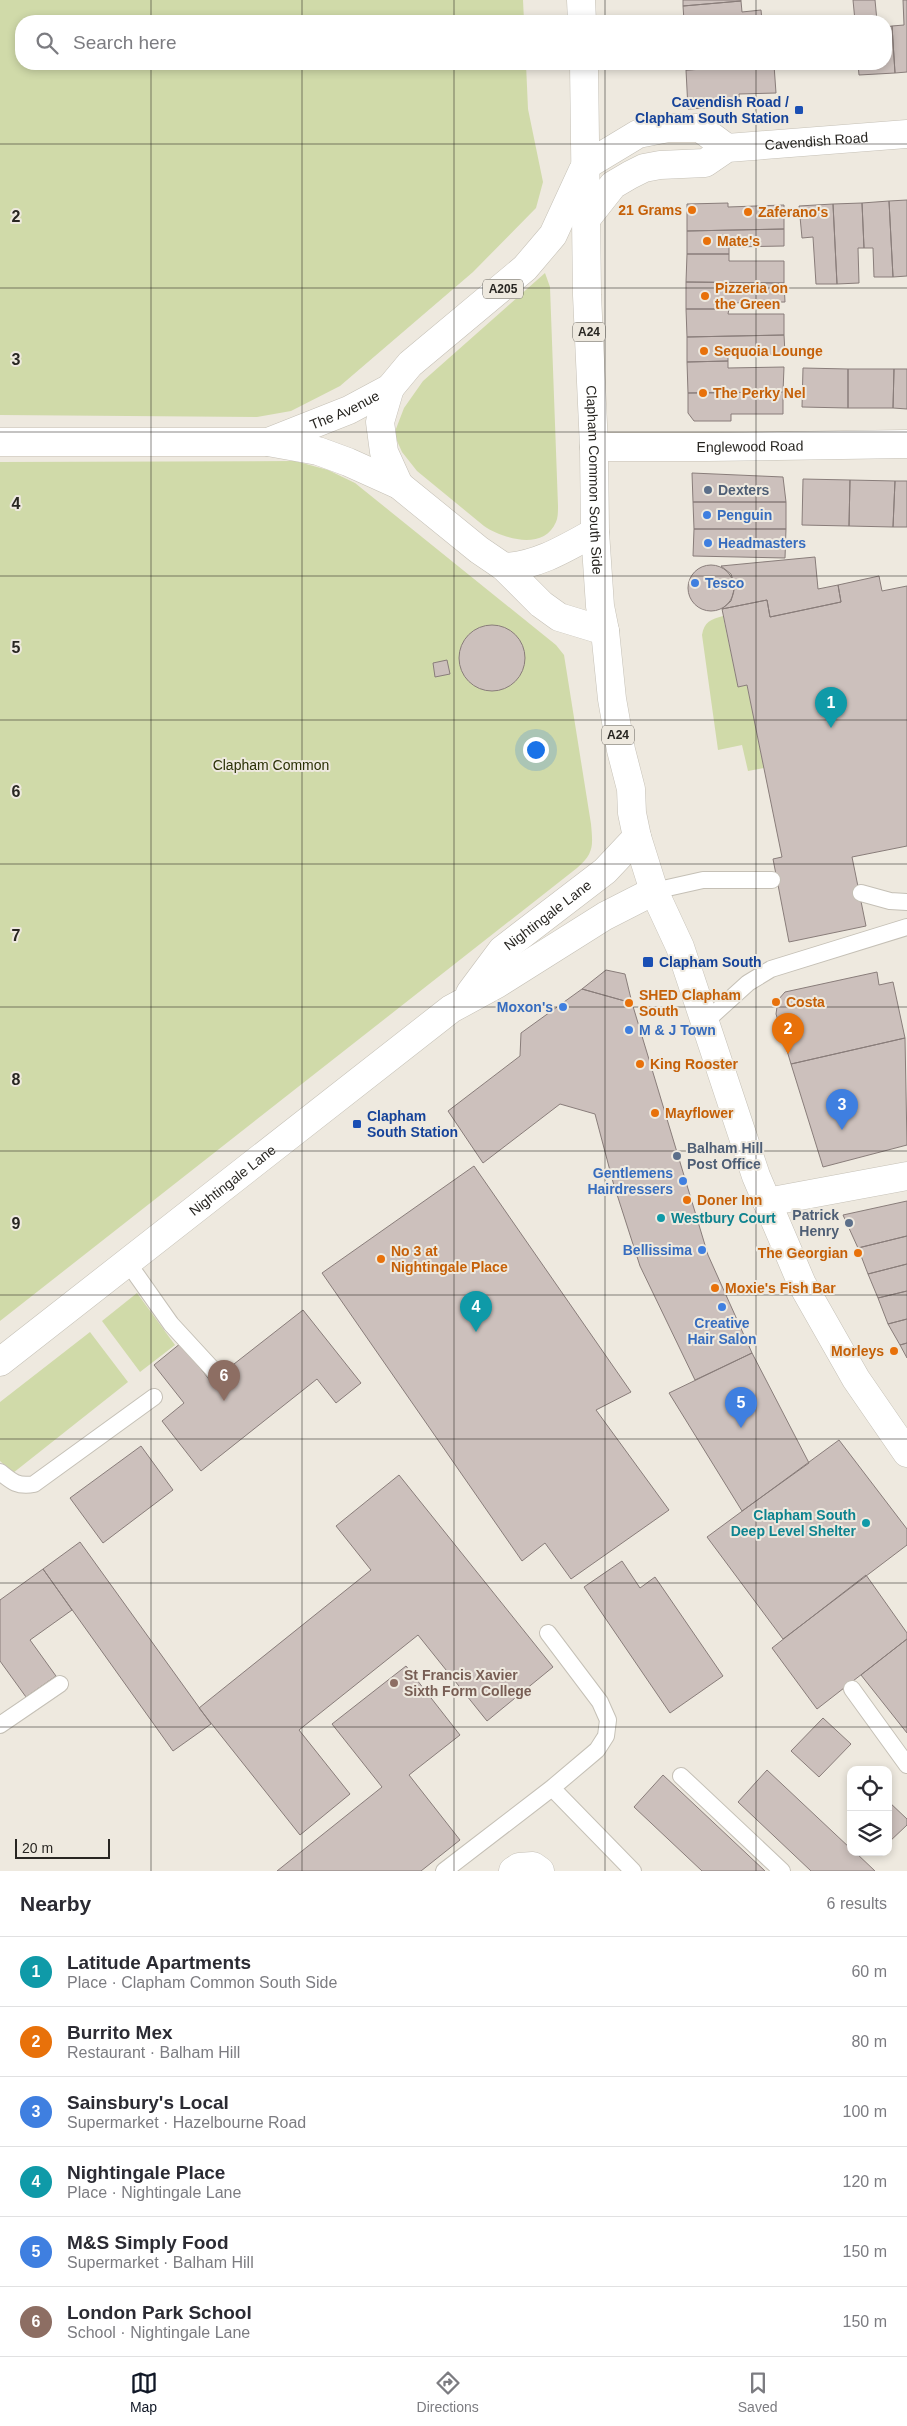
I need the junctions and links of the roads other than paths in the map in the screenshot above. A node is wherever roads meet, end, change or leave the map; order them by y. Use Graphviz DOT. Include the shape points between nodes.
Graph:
graph roads {
  1 [pos="581,0"];
  2 [pos="582,15"];
  3 [pos="584,70"];
  4 [pos="907,134"];
  5 [pos="727,148"];
  6 [pos="585,166"];
  7 [pos="586,218"];
  8 [pos="390,388"];
  9 [pos="0,442"];
  10 [pos="268,442"];
  11 [pos="907,444"];
  12 [pos="594,447"];
  13 [pos="399,485"];
  14 [pos="595,532"];
  15 [pos="504,567"];
  16 [pos="605,631"];
  17 [pos="637,837"];
  18 [pos="772,880"];
  19 [pos="654,891"];
  20 [pos="861,893"];
  21 [pos="907,902"];
  22 [pos="907,927"];
  23 [pos="466,998"];
  24 [pos="705,1022"];
  25 [pos="907,1176"];
  26 [pos="767,1202"];
  27 [pos="128,1263"];
  28 [pos="0,1362"];
  29 [pos="217,1374"];
  30 [pos="154,1397"];
  31 [pos="907,1453"];
  32 [pos="0,1472"];
  33 [pos="548,1633"];
  34 [pos="60,1684"];
  35 [pos="852,1689"];
  36 [pos="0,1725"];
  37 [pos="907,1765"];
  38 [pos="682,1776"];
  39 [pos="552,1788"];
  40 [pos="444,1871"];
  41 [pos="513,1871"];
  42 [pos="540,1871"];
  43 [pos="633,1871"];
  44 [pos="782,1871"];
  1 -- 2 [label="main road"];
  3 -- 6 [label="main road, Clapham Common South Side / A24"];
  4 -- 5 [label="main road, Cavendish Road"];
  5 -- 6 [label="main road" via="700,128 668,128 638,134"];
  5 -- 7 [label="main road, Cavendish Road" via="705,163 644,168 613,185"];
  6 -- 7 [label="main road, Clapham Common South Side / A24"];
  6 -- 8 [label="main road, The Avenue / A205" via="543,250 410,364"];
  7 -- 12 [label="main road, Clapham Common South Side / A24"];
  8 -- 10 [label="main road, The Avenue / A205" via="349,410"];
  8 -- 13 [label="main road, A205" via="380,422 384,452"];
  9 -- 10 [label="main road, The Avenue / A205"];
  10 -- 13 [label="main road, A205" via="318,452"];
  11 -- 12 [label="main road, Englewood Road"];
  12 -- 14 [label="main road, Clapham Common South Side / A24"];
  13 -- 15 [label="main road, A205"];
  14 -- 15 [label="main road" via="556,554 518,567"];
  14 -- 16 [label="main road, Clapham Common South Side / A24"];
  15 -- 16 [label="main road, A205" via="559,617"];
  16 -- 17 [label="main road, Clapham Common South Side / A24" via="612,699 631,789"];
  17 -- 19 [label="main road, Clapham Common South Side / A24"];
  17 -- 23 [label="main road, Nightingale Lane" via="605,871 502,950"];
  18 -- 19 [label="lane" via="703,880"];
  19 -- 23 [label="main road, Nightingale Lane" via="605,916 498,984"];
  19 -- 24 [label="main road, A24" via="680,947"];
  20 -- 21 [label="lane"];
  22 -- 24 [label="lane" via="771,969 748,983"];
  23 -- 27 [label="main road, Nightingale Lane"];
  24 -- 26 [label="main road, A24" via="725,1088"];
  25 -- 26 [label="main road"];
  26 -- 31 [label="main road, A24" via="802,1284 856,1379"];
  27 -- 28 [label="main road, Nightingale Lane"];
  27 -- 29 [label="lane" via="171,1324"];
  30 -- 32 [label="lane" via="34,1484 13,1483"];
  33 -- 39 [label="lane" via="600,1702 608,1720 606,1736 597,1750"];
  34 -- 36 [label="lane"];
  35 -- 37 [label="lane"];
  38 -- 44 [label="lane"];
  39 -- 40 [label="lane"];
  39 -- 43 [label="lane"];
  41 -- 42 [label="main road" via="533,1866"];
}
